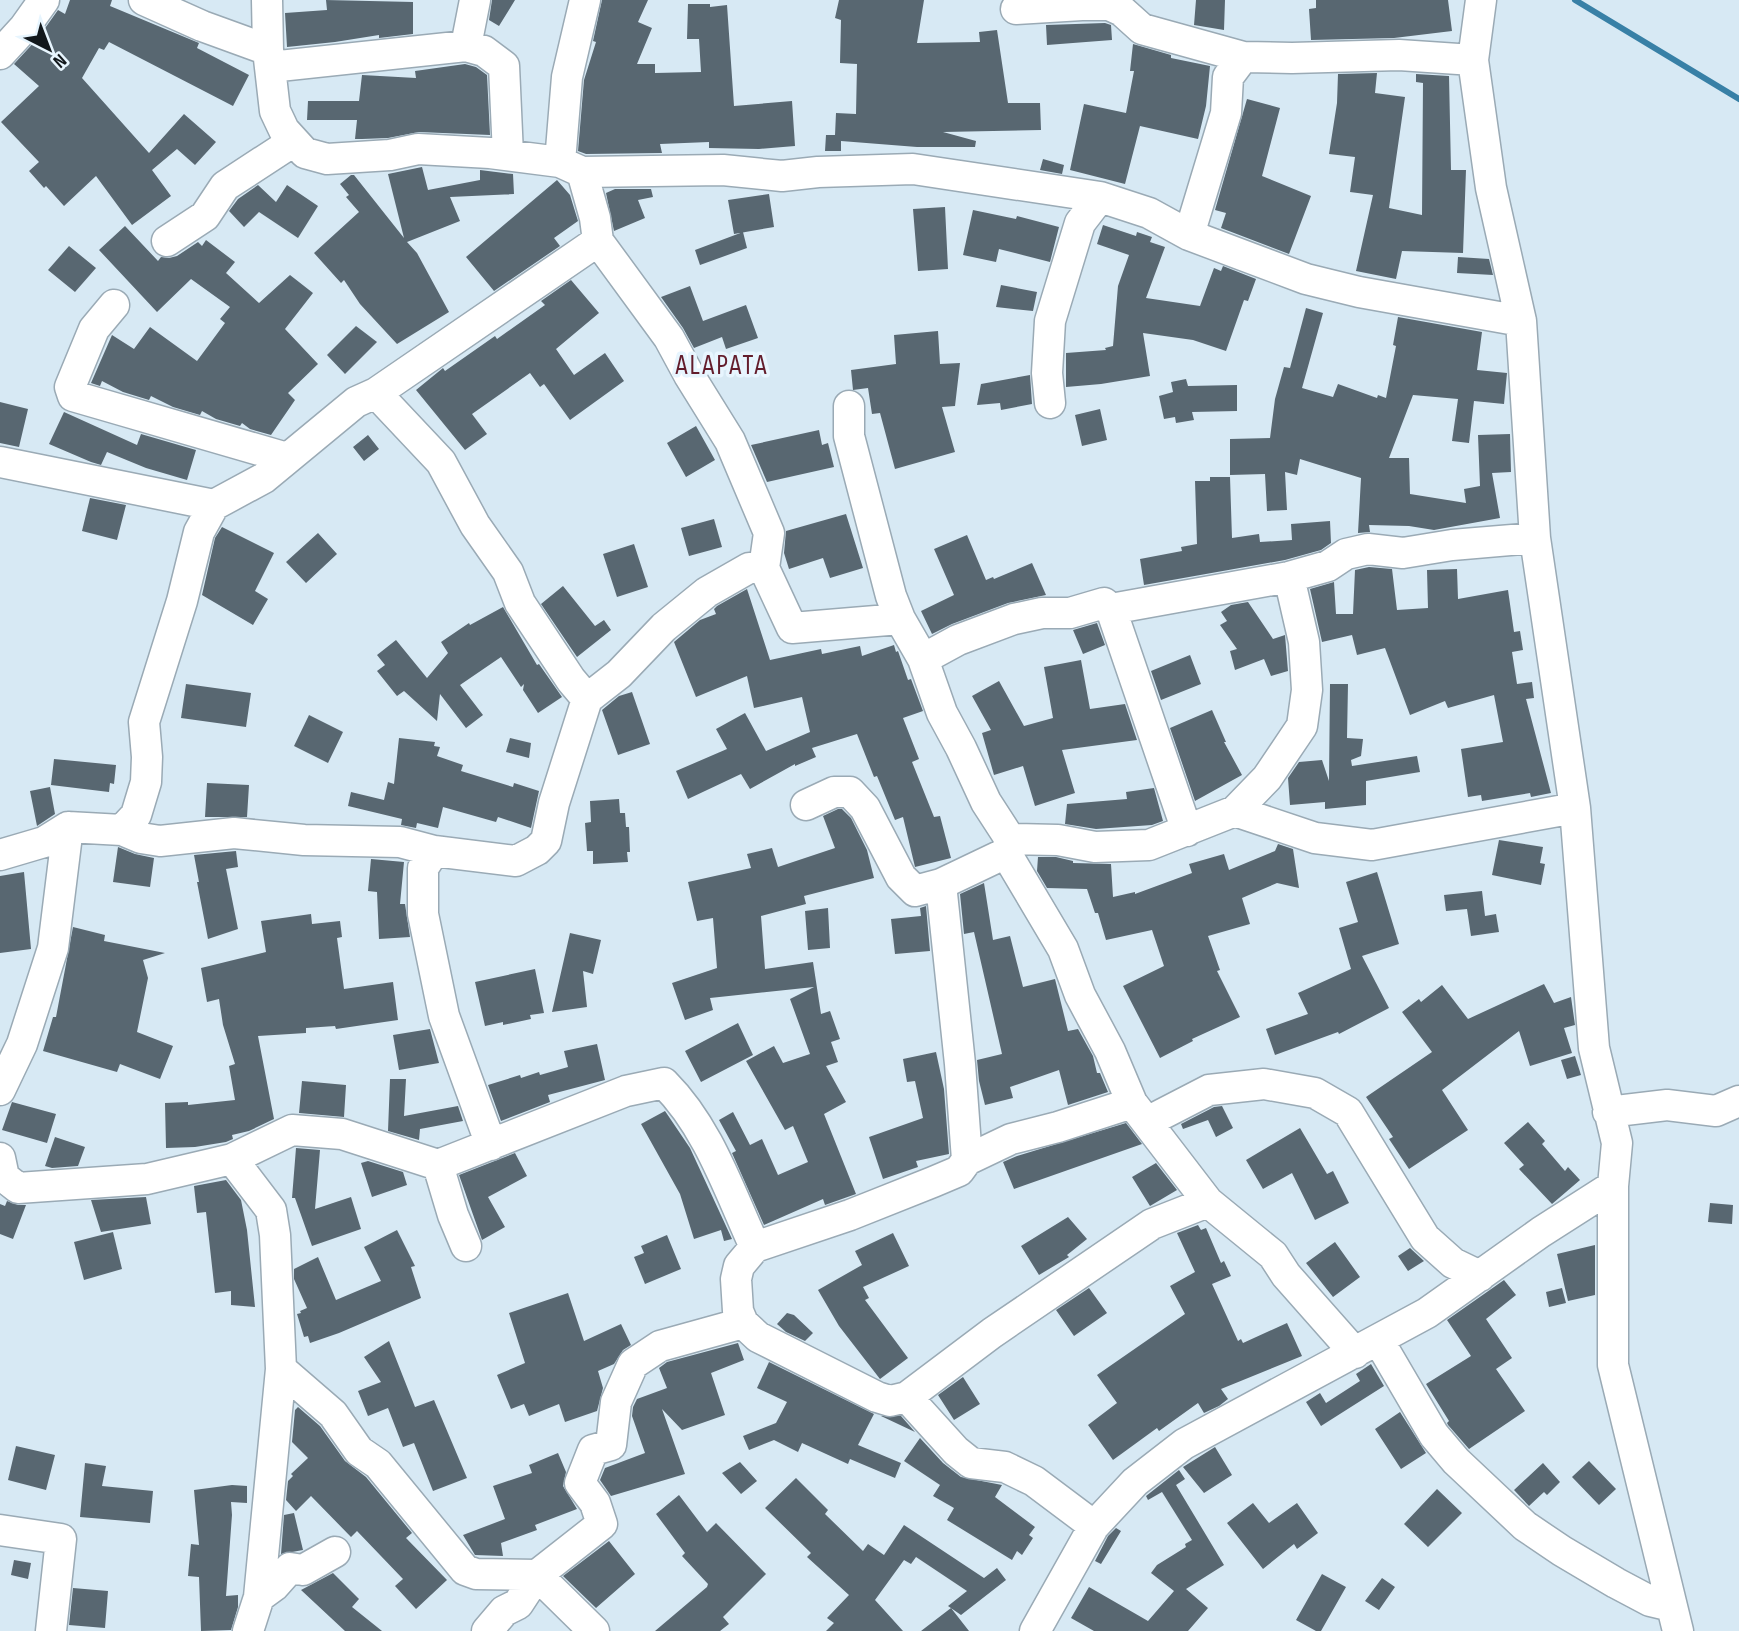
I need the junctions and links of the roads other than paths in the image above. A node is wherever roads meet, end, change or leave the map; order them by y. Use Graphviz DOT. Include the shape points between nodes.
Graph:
graph roads {
  1 [pos="44,0"];
  2 [pos="145,0"];
  3 [pos="267,0"];
  4 [pos="475,0"];
  5 [pos="585,0"];
  6 [pos="1481,0"];
  7 [pos="1016,9"];
  8 [pos="467,46"];
  9 [pos="0,54"];
  10 [pos="1243,57"];
  11 [pos="269,59"];
  12 [pos="1473,60"];
  13 [pos="294,141"];
  14 [pos="508,155"];
  15 [pos="571,167"];
  16 [pos="1100,197"];
  17 [pos="1189,235"];
  18 [pos="167,241"];
  19 [pos="598,241"];
  20 [pos="114,305"];
  21 [pos="1521,321"];
  22 [pos="376,393"];
  23 [pos="1049,402"];
  24 [pos="849,406"];
  25 [pos="287,458"];
  26 [pos="0,462"];
  27 [pos="214,505"];
  28 [pos="1535,538"];
  29 [pos="764,568"];
  30 [pos="1289,577"];
  31 [pos="1111,609"];
  32 [pos="900,619"];
  33 [pos="923,659"];
  34 [pos="587,698"];
  35 [pos="806,805"];
  36 [pos="1575,808"];
  37 [pos="1235,811"];
  38 [pos="68,827"];
  39 [pos="122,830"];
  40 [pos="1187,831"];
  41 [pos="1008,846"];
  42 [pos="434,850"];
  43 [pos="0,855"];
  44 [pos="941,884"];
  45 [pos="0,1090"];
  46 [pos="1739,1101"];
  47 [pos="1140,1112"];
  48 [pos="1608,1112"];
  49 [pos="491,1145"];
  50 [pos="0,1158"];
  51 [pos="232,1159"];
  52 [pos="967,1160"];
  53 [pos="438,1165"];
  54 [pos="1613,1186"];
  55 [pos="1208,1202"];
  56 [pos="466,1246"];
  57 [pos="755,1247"];
  58 [pos="1480,1276"];
  59 [pos="743,1323"];
  60 [pos="1367,1347"];
  61 [pos="281,1369"];
  62 [pos="907,1397"];
  63 [pos="1094,1527"];
  64 [pos="0,1530"];
  65 [pos="335,1552"];
  66 [pos="537,1576"];
  67 [pos="259,1597"];
  68 [pos="1675,1618"];
  69 [pos="51,1631"];
  70 [pos="248,1631"];
  71 [pos="486,1631"];
  72 [pos="594,1631"];
  73 [pos="1035,1631"];
  1 -- 9 [label="street"];
  2 -- 11 [label="street"];
  3 -- 11 [label="street"];
  4 -- 8 [label="street"];
  5 -- 15 [label="street" via="568,76"];
  6 -- 12 [label="street"];
  7 -- 10 [label="street" via="1109,5 1142,29"];
  8 -- 11 [label="street"];
  8 -- 14 [label="street" via="484,51 504,66"];
  10 -- 12 [label="street" via="1399,55"];
  10 -- 17 [label="street" via="1228,78 1226,113"];
  11 -- 13 [label="street" via="275,111"];
  12 -- 21 [label="street" via="1491,188"];
  13 -- 14 [label="street" via="304,153 327,159 418,149"];
  13 -- 18 [label="street" via="225,186 205,216"];
  14 -- 15 [label="street"];
  15 -- 16 [label="street" via="782,176 913,169"];
  15 -- 19 [label="street" via="595,218"];
  16 -- 17 [label="street" via="1149,214"];
  16 -- 23 [label="street" via="1080,223 1050,321"];
  17 -- 21 [label="street" via="1306,279"];
  19 -- 22 [label="street"];
  19 -- 29 [label="street" via="668,338 730,441 769,533"];
  20 -- 25 [label="street" via="94,329 70,387 73,396"];
  21 -- 28 [label="street"];
  22 -- 25 [label="street" via="356,402"];
  22 -- 34 [label="street" via="441,462 475,525 508,572 520,603"];
  24 -- 32 [label="street" via="849,436"];
  25 -- 27 [label="street" via="264,478"];
  26 -- 27 [label="street"];
  27 -- 39 [label="street" via="199,532 144,722 146,782 135,815"];
  28 -- 30 [label="street" via="1403,553 1368,549"];
  28 -- 36 [label="street"];
  29 -- 32 [label="street" via="792,628"];
  29 -- 34 [label="street" via="749,568 707,592"];
  30 -- 31 [label="street"];
  30 -- 37 [label="street" via="1304,642 1307,690 1302,726 1267,778"];
  31 -- 33 [label="street" via="1104,603 1070,613 1042,612 1014,619"];
  31 -- 40 [label="street"];
  32 -- 33 [label="street"];
  33 -- 41 [label="street" via="942,713"];
  34 -- 42 [label="street" via="546,841 537,850 516,861"];
  35 -- 44 [label="street" via="834,792 850,792 865,808 901,877 915,891"];
  36 -- 37 [label="street" via="1372,845 1315,838"];
  36 -- 48 [label="street" via="1594,1048"];
  37 -- 40 [label="street"];
  38 -- 39 [label="street"];
  38 -- 43 [label="street" via="44,842"];
  38 -- 45 [label="street" via="53,948 22,1044"];
  39 -- 42 [label="street" via="160,841 234,833 400,842"];
  40 -- 41 [label="street" via="1149,845 1095,847 1058,841"];
  41 -- 44 [label="street"];
  41 -- 47 [label="street"];
  42 -- 49 [label="street" via="423,868 423,914 444,1016"];
  44 -- 52 [label="street"];
  46 -- 48 [label="street" via="1716,1111 1667,1105"];
  47 -- 52 [label="street" via="1011,1139"];
  47 -- 55 [label="street"];
  47 -- 58 [label="street" via="1209,1090 1264,1084 1315,1093 1348,1112 1425,1238 1453,1263"];
  48 -- 54 [label="street" via="1616,1143"];
  49 -- 53 [label="street"];
  49 -- 57 [label="street" via="626,1091 664,1083 683,1102 718,1164"];
  50 -- 51 [label="street" via="4,1177 18,1188 33,1189 147,1179"];
  51 -- 53 [label="street" via="292,1130 342,1134"];
  51 -- 61 [label="street" via="271,1210"];
  52 -- 57 [label="street" via="959,1171 933,1182"];
  53 -- 56 [label="street"];
  54 -- 58 [label="street"];
  54 -- 68 [label="street" via="1613,1366"];
  55 -- 60 [label="street" via="1273,1255 1286,1275"];
  55 -- 62 [label="street" via="1152,1224"];
  57 -- 59 [label="street" via="739,1266 736,1279"];
  58 -- 60 [label="street"];
  59 -- 62 [label="street" via="758,1337 877,1397 890,1401"];
  59 -- 66 [label="street" via="660,1346 633,1363 616,1402 611,1445 593,1450 580,1483 596,1503 602,1524"];
  60 -- 63 [label="street" via="1184,1444 1135,1482"];
  60 -- 68 [label="street" via="1456,1461 1525,1526"];
  61 -- 66 [label="street" via="333,1413 359,1451 378,1464 465,1570"];
  61 -- 67 [label="street"];
  62 -- 63 [label="street" via="971,1463 1005,1467 1034,1481"];
  63 -- 73 [label="street"];
  64 -- 69 [label="street" via="61,1539"];
  65 -- 67 [label="street" via="303,1570 290,1568"];
  66 -- 71 [label="street" via="518,1604"];
  66 -- 72 [label="street"];
  67 -- 70 [label="street"];
}
